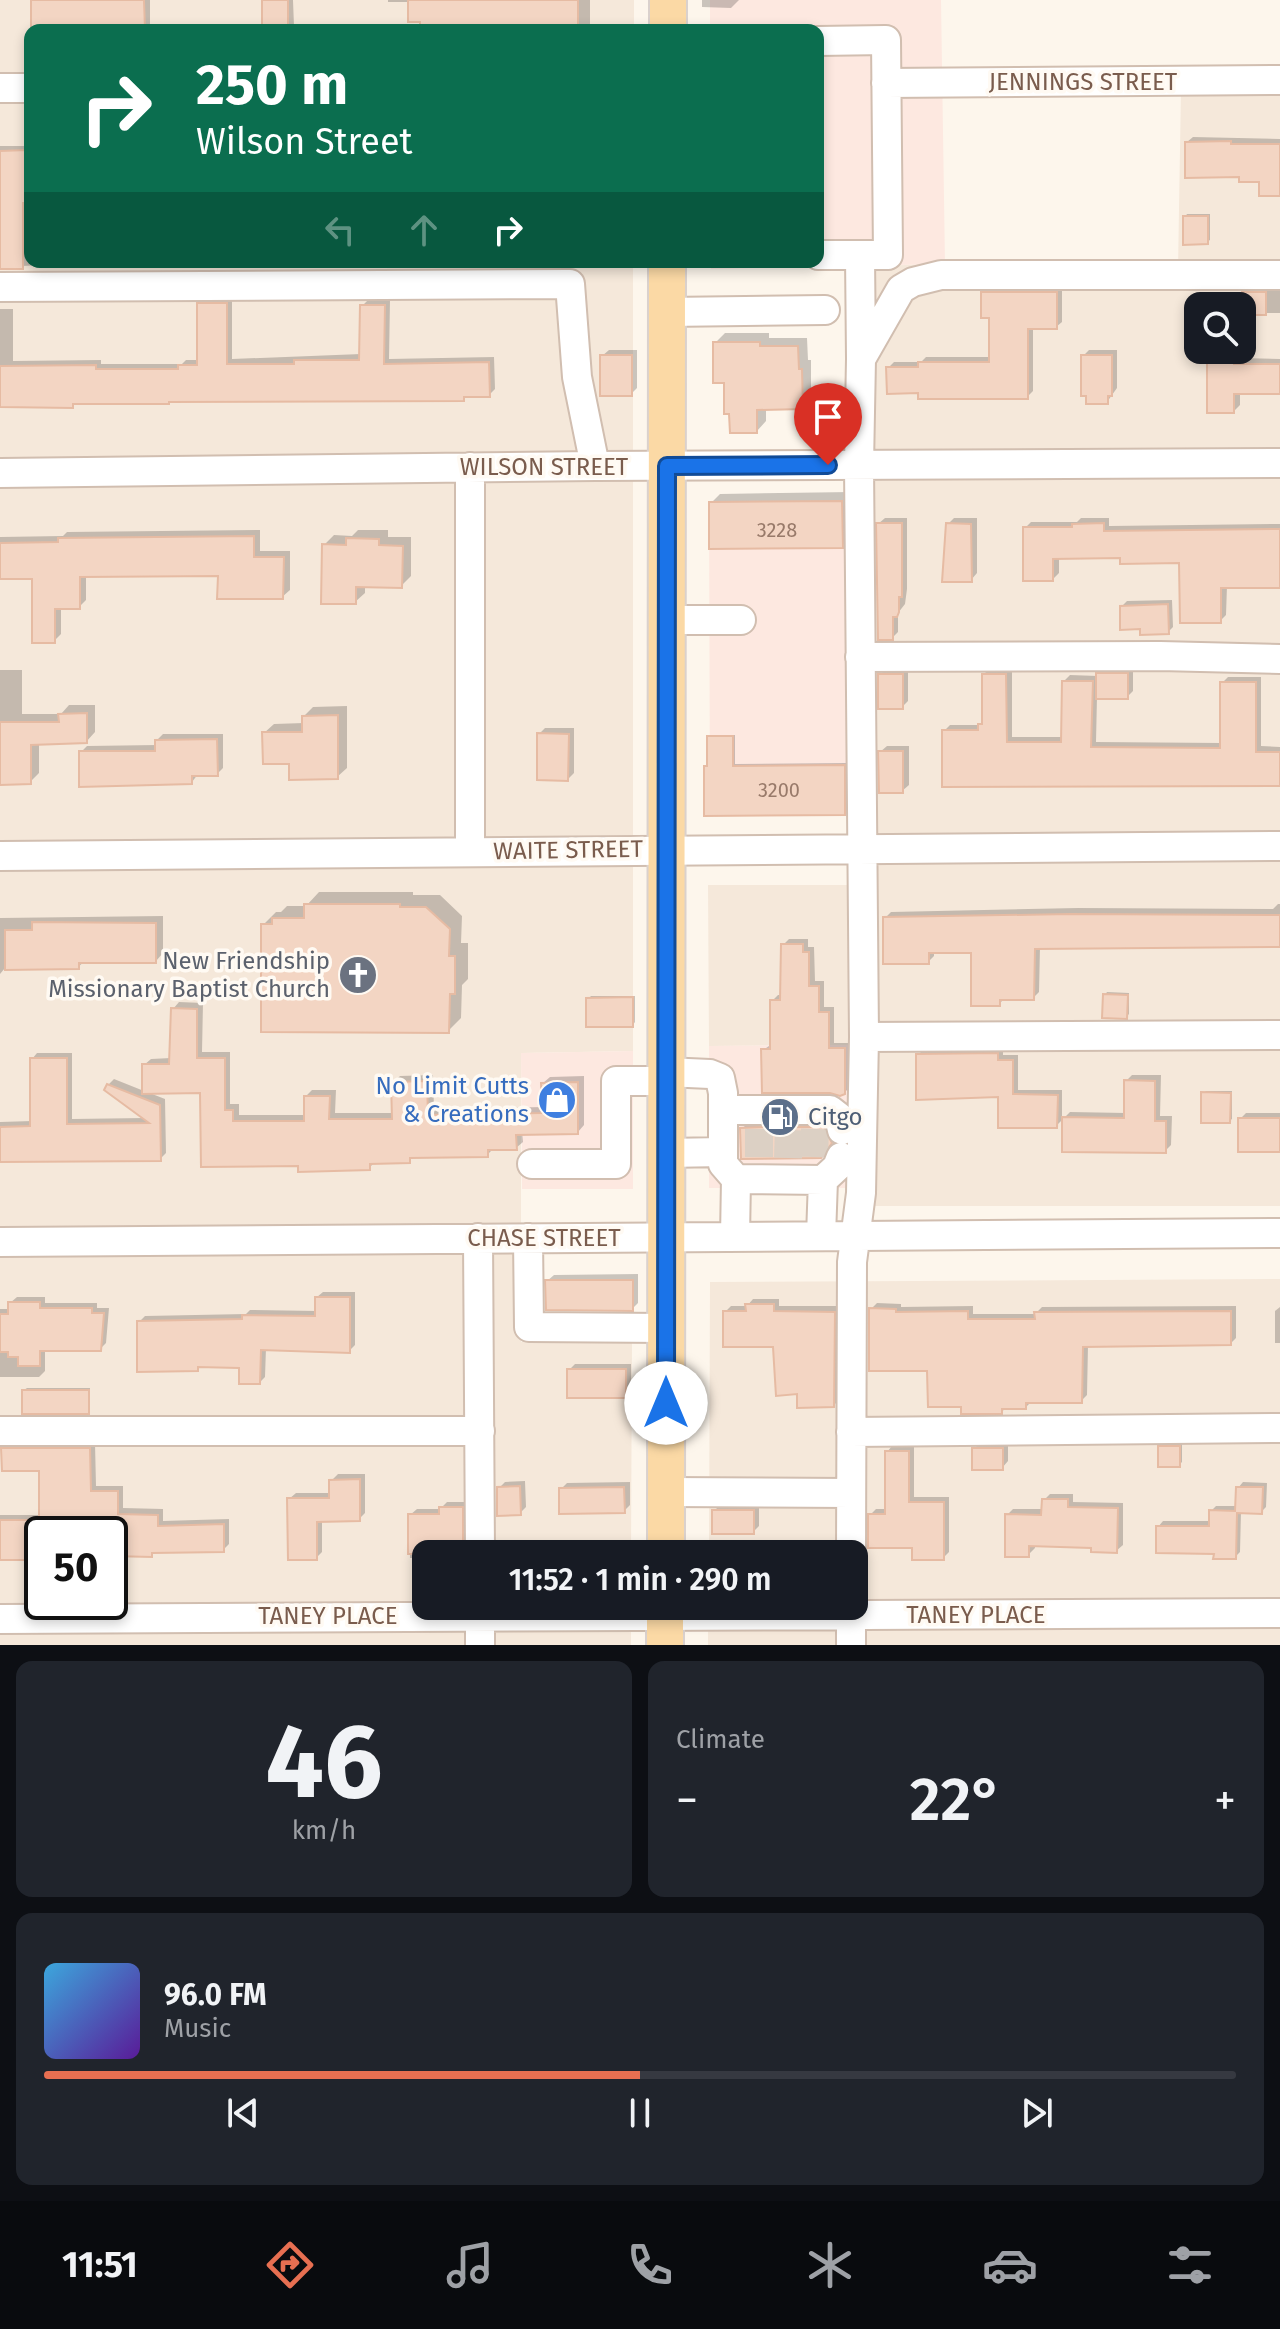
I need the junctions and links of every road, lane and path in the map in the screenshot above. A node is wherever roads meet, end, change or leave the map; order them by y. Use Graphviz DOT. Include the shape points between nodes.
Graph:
graph roads {
  1 [pos="668,0"];
  2 [pos="668,24"];
  3 [pos="824,41"];
  4 [pos="1280,80"];
  5 [pos="886,83"];
  6 [pos="0,88"];
  7 [pos="24,88"];
  8 [pos="824,255"];
  9 [pos="860,255"];
  10 [pos="667,268"];
  11 [pos="1280,275"];
  12 [pos="0,287"];
  13 [pos="825,310"];
  14 [pos="667,312"];
  15 [pos="861,359"];
  16 [pos="1280,463"];
  17 [pos="859,465"];
  18 [pos="595,466"];
  19 [pos="667,466"];
  20 [pos="470,467"];
  21 [pos="0,473"];
  22 [pos="667,620"];
  23 [pos="741,620"];
  24 [pos="860,657"];
  25 [pos="1280,659"];
  26 [pos="1280,846"];
  27 [pos="861,848"];
  28 [pos="666,849"];
  29 [pos="470,851"];
  30 [pos="0,856"];
  31 [pos="1280,1035"];
  32 [pos="864,1037"];
  33 [pos="666,1076"];
  34 [pos="724,1110"];
  35 [pos="811,1147"];
  36 [pos="723,1152"];
  37 [pos="666,1153"];
  38 [pos="532,1164"];
  39 [pos="751,1172"];
  40 [pos="1280,1233"];
  41 [pos="821,1236"];
  42 [pos="855,1236"];
  43 [pos="666,1237"];
  44 [pos="735,1237"];
  45 [pos="478,1238"];
  46 [pos="528,1238"];
  47 [pos="0,1242"];
  48 [pos="666,1328"];
  49 [pos="1280,1428"];
  50 [pos="0,1431"];
  51 [pos="480,1431"];
  52 [pos="851,1432"];
  53 [pos="666,1492"];
  54 [pos="851,1493"];
  55 [pos="480,1540"];
  56 [pos="666,1540"];
  57 [pos="851,1540"];
  58 [pos="868,1611"];
  59 [pos="412,1612"];
  60 [pos="1280,1613"];
  61 [pos="0,1619"];
  62 [pos="480,1620"];
  63 [pos="619,1620"];
  64 [pos="712,1620"];
  65 [pos="851,1620"];
  66 [pos="665,1623"];
  67 [pos="480,1645"];
  68 [pos="851,1645"];
  1 -- 2 [label="main road"];
  3 -- 5 [label="street" via="886,40"];
  4 -- 5 [label="street, JENNINGS STREET"];
  5 -- 9 [label="street" via="888,255"];
  6 -- 7 [label="street"];
  8 -- 9 [label="street"];
  9 -- 15 [label="street"];
  10 -- 14 [label="main road"];
  11 -- 15 [label="street" via="941,275 901,289"];
  12 -- 18 [label="street" via="570,284 577,377"];
  13 -- 14 [label="street"];
  14 -- 19 [label="main road"];
  15 -- 17 [label="street"];
  16 -- 17 [label="street, WILSON STREET"];
  17 -- 19 [label="street, WILSON STREET"];
  17 -- 24 [label="street"];
  18 -- 19 [label="street, WILSON STREET"];
  18 -- 20 [label="street, WILSON STREET"];
  19 -- 22 [label="main road"];
  20 -- 21 [label="street, WILSON STREET"];
  20 -- 29 [label="street"];
  22 -- 23 [label="street"];
  22 -- 28 [label="main road"];
  24 -- 25 [label="street"];
  24 -- 27 [label="street"];
  26 -- 27 [label="street, WAITE STREET"];
  27 -- 28 [label="street, WAITE STREET"];
  27 -- 32 [label="street"];
  28 -- 29 [label="street, WAITE STREET"];
  28 -- 33 [label="main road"];
  29 -- 30 [label="street, WAITE STREET"];
  31 -- 32 [label="street"];
  32 -- 42 [label="street" via="861,1193"];
  33 -- 34 [label="street" via="720,1078"];
  33 -- 37 [label="main road"];
  33 -- 38 [label="street" via="616,1081 616,1164"];
  34 -- 35 [label="street" via="759,1120"];
  34 -- 36 [label="street"];
  35 -- 39 [label="street"];
  35 -- 41 [label="street"];
  36 -- 37 [label="street"];
  36 -- 39 [label="street" via="723,1164"];
  37 -- 43 [label="main road"];
  39 -- 44 [label="street"];
  40 -- 42 [label="street, CHASE STREET"];
  41 -- 42 [label="street, CHASE STREET"];
  41 -- 44 [label="street, CHASE STREET"];
  42 -- 52 [label="street"];
  43 -- 44 [label="street, CHASE STREET"];
  43 -- 46 [label="street, CHASE STREET"];
  43 -- 48 [label="main road"];
  45 -- 46 [label="street, CHASE STREET"];
  45 -- 47 [label="street, CHASE STREET"];
  45 -- 51 [label="street"];
  46 -- 48 [label="street" via="529,1327"];
  48 -- 53 [label="main road"];
  49 -- 52 [label="street"];
  50 -- 51 [label="street"];
  51 -- 55 [label="street"];
  52 -- 54 [label="street"];
  53 -- 54 [label="street"];
  53 -- 56 [label="main road"];
  54 -- 57 [label="street"];
  58 -- 60 [label="street, TANEY PLACE"];
  59 -- 61 [label="street, TANEY PLACE"];
  62 -- 67 [label="street"];
  63 -- 66 [label="street, TANEY PLACE"];
  64 -- 66 [label="street, TANEY PLACE"];
  65 -- 68 [label="street"];
}
